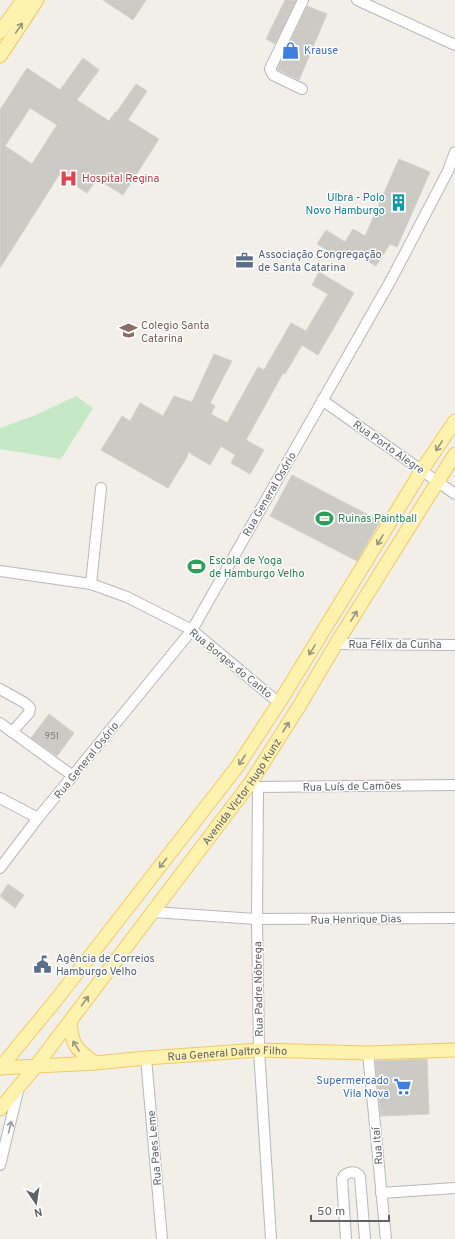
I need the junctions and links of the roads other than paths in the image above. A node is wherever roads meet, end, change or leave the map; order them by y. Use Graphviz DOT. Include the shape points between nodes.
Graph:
graph roads {
  1 [pos="23,0"];
  2 [pos="37,0"];
  3 [pos="304,0"];
  4 [pos="357,0"];
  5 [pos="0,32"];
  6 [pos="4,40"];
  7 [pos="455,45"];
  8 [pos="0,56"];
  9 [pos="302,89"];
  10 [pos="455,152"];
  11 [pos="322,400"];
  12 [pos="455,421"];
  13 [pos="455,454"];
  14 [pos="422,470"];
  15 [pos="438,482"];
  16 [pos="101,488"];
  17 [pos="455,494"];
  18 [pos="0,570"];
  19 [pos="91,584"];
  20 [pos="192,630"];
  21 [pos="336,644"];
  22 [pos="455,645"];
  23 [pos="0,689"];
  24 [pos="279,703"];
  25 [pos="0,723"];
  26 [pos="12,732"];
  27 [pos="73,776"];
  28 [pos="254,785"];
  29 [pos="455,785"];
  30 [pos="0,798"];
  31 [pos="38,818"];
  32 [pos="0,868"];
  33 [pos="153,912"];
  34 [pos="455,918"];
  35 [pos="257,919"];
  36 [pos="70,1022"];
  37 [pos="259,1050"];
  38 [pos="455,1050"];
  39 [pos="368,1053"];
  40 [pos="146,1058"];
  41 [pos="96,1063"];
  42 [pos="36,1066"];
  43 [pos="0,1068"];
  44 [pos="20,1085"];
  45 [pos="0,1108"];
  46 [pos="0,1165"];
  47 [pos="455,1188"];
  48 [pos="381,1193"];
  49 [pos="162,1239"];
  50 [pos="271,1239"];
  51 [pos="346,1239"];
  52 [pos="365,1239"];
  53 [pos="386,1239"];
  1 -- 5 [label="main road"];
  6 -- 2 [label="main road, one-way"];
  3 -- 9 [label="street" via="270,69 273,75"];
  4 -- 7 [label="street"];
  6 -- 8 [label="main road"];
  10 -- 11 [label="street, Rua General Osório" via="448,171 391,280"];
  11 -- 14 [label="street, Rua Porto Alegre"];
  11 -- 20 [label="street, Rua General Osório"];
  12 -- 14 [label="main road, Avenida Victor Hugo Kunz, one-way"];
  13 -- 15 [label="main road, Avenida Victor Hugo Kunz"];
  14 -- 15 [label="street, Rua Porto Alegre"];
  14 -- 24 [label="main road, Avenida Victor Hugo Kunz, one-way"];
  15 -- 17 [label="street, Rua Porto Alegre"];
  21 -- 15 [label="main road, Avenida Victor Hugo Kunz, one-way"];
  16 -- 19 [label="street"];
  18 -- 19 [label="street, Rua Borges do Canto"];
  19 -- 20 [label="street, Rua Borges do Canto" via="127,597"];
  20 -- 24 [label="street, Rua Borges do Canto"];
  20 -- 27 [label="street, Rua General Osório"];
  21 -- 22 [label="street, Rua Félix da Cunha"];
  28 -- 21 [label="main road, Avenida Victor Hugo Kunz, one-way"];
  23 -- 26 [label="street" via="30,708 29,713"];
  24 -- 43 [label="main road, Avenida Victor Hugo Kunz, one-way" via="237,767"];
  25 -- 26 [label="street"];
  26 -- 27 [label="street"];
  27 -- 31 [label="street, Rua General Osório"];
  28 -- 29 [label="street, Rua Luís de Camões"];
  28 -- 33 [label="main road, Avenida Victor Hugo Kunz"];
  28 -- 35 [label="street, Rua Padre Nóbrega"];
  30 -- 31 [label="street"];
  31 -- 32 [label="street, Rua General Osório"];
  33 -- 35 [label="street, Rua Henrique Dias"];
  36 -- 33 [label="main road, Avenida Victor Hugo Kunz, one-way"];
  34 -- 35 [label="street, Rua Henrique Dias"];
  35 -- 37 [label="street, Rua Padre Nóbrega"];
  41 -- 36 [label="main road, one-way" via="78,1051 71,1038"];
  36 -- 42 [label="main road, Avenida Victor Hugo Kunz"];
  37 -- 39 [label="main road, Rua General Daltro Filho"];
  37 -- 40 [label="main road, Rua General Daltro Filho"];
  37 -- 50 [label="street, Rua Padre Nóbrega"];
  38 -- 39 [label="main road, Rua General Daltro Filho"];
  39 -- 48 [label="street, Rua Itaí"];
  40 -- 41 [label="main road, Rua General Daltro Filho"];
  40 -- 49 [label="street, Rua Paes Leme"];
  41 -- 42 [label="main road, Rua General Daltro Filho"];
  42 -- 43 [label="main road, Rua General Daltro Filho"];
  42 -- 44 [label="main road, Avenida Victor Hugo Kunz"];
  44 -- 45 [label="main road, Avenida Victor Hugo Kunz"];
  46 -- 44 [label="street, one-way"];
  47 -- 48 [label="street"];
  48 -- 53 [label="street, Rua Itaí"];
  51 -- 52 [label="street" via="342,1179 348,1172 359,1173 360,1176"];
}
